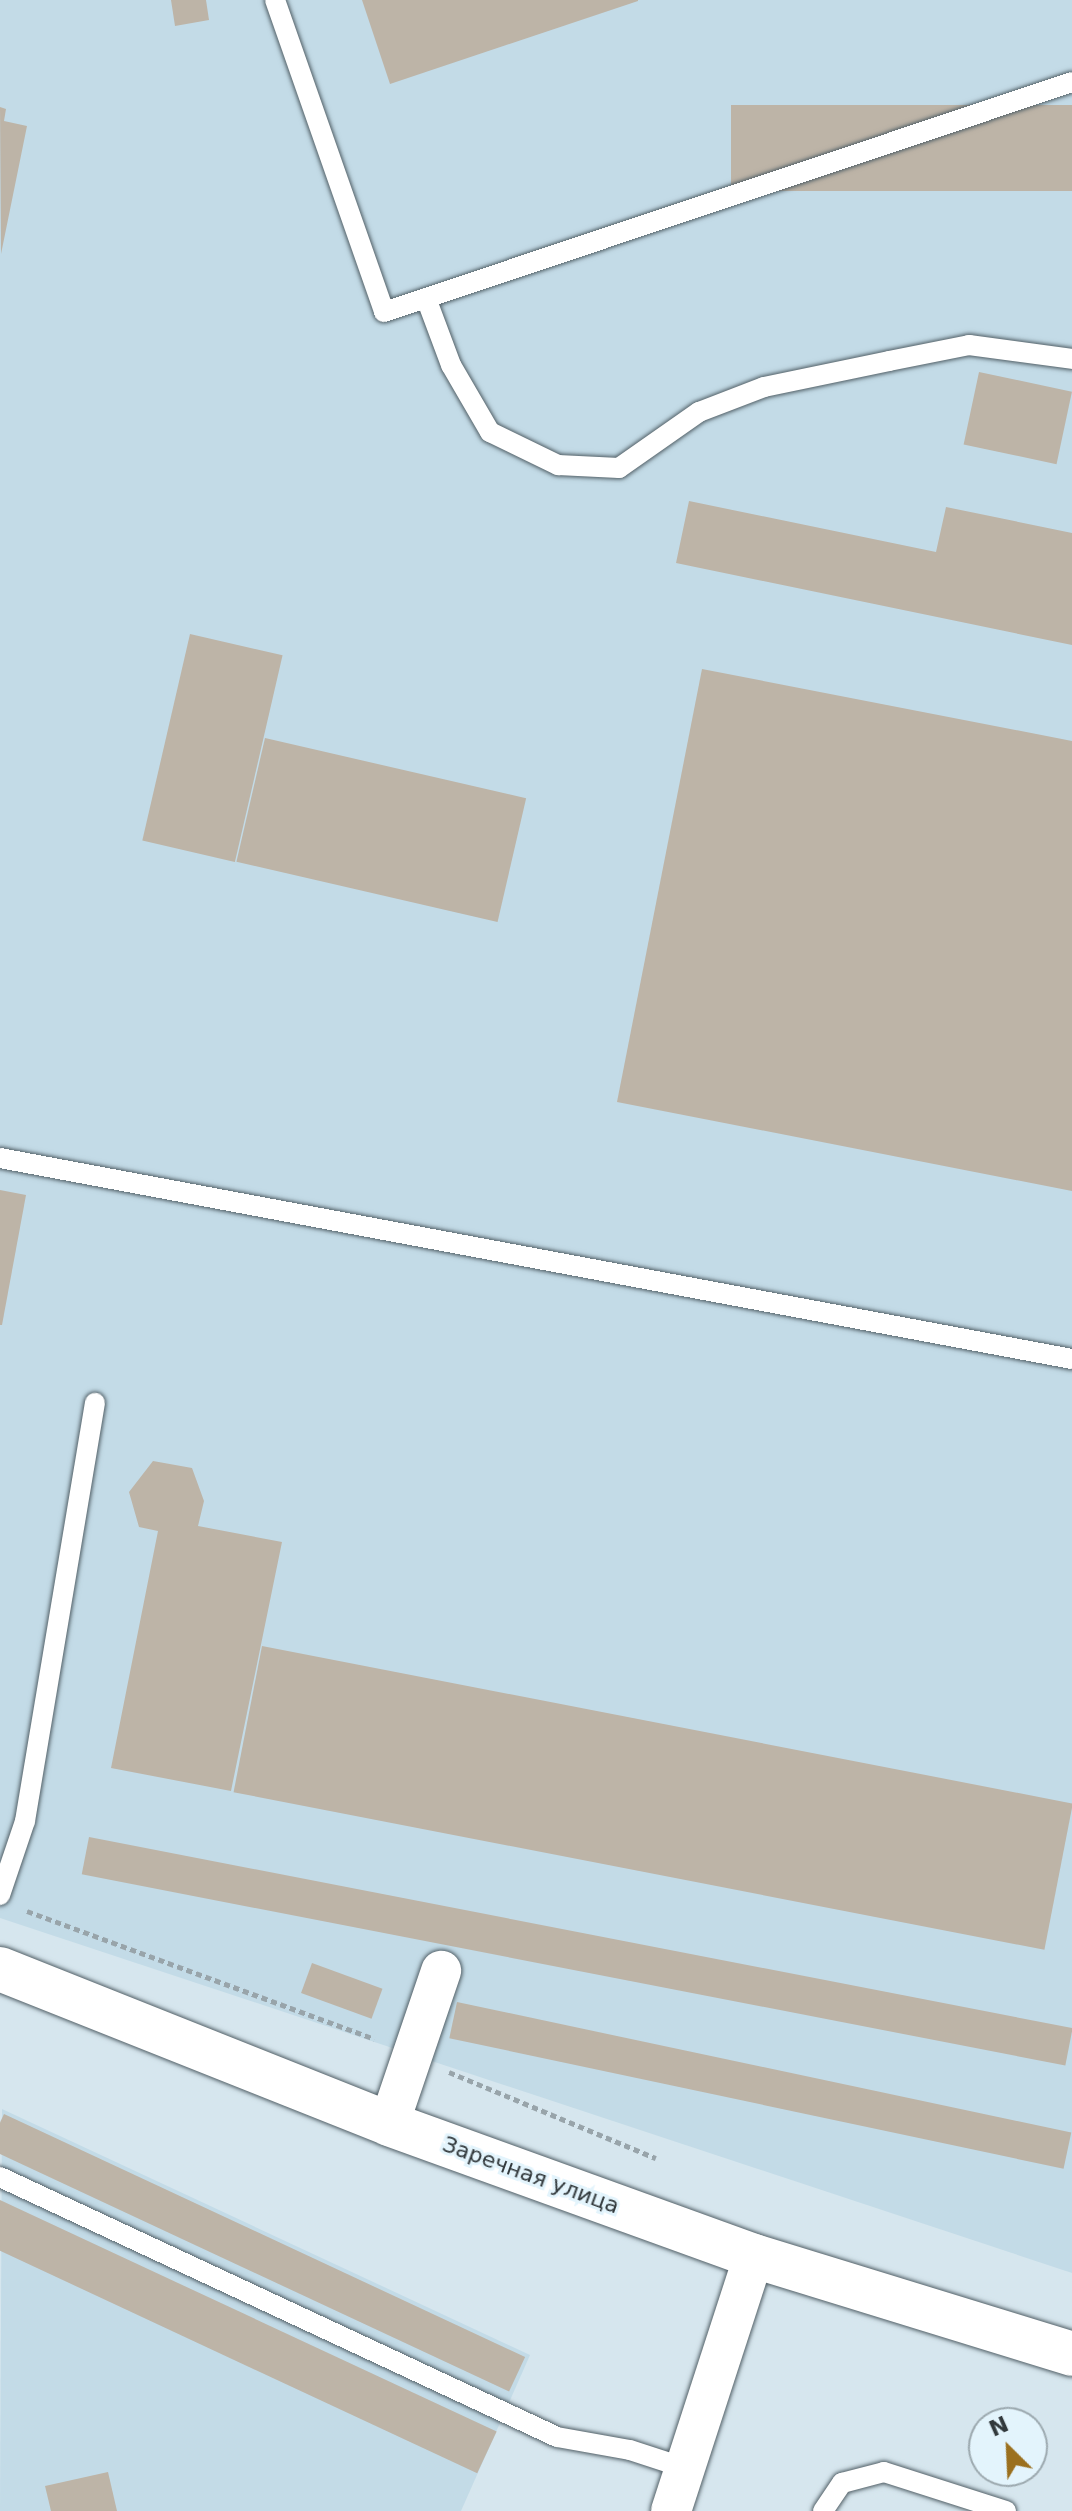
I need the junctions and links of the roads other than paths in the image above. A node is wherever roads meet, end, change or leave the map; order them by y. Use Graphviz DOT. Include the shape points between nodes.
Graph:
graph roads {
  1 [pos="275,0"];
  2 [pos="1072,82"];
  3 [pos="426,298"];
  4 [pos="1072,359"];
  5 [pos="0,1158"];
  6 [pos="1072,1359"];
  7 [pos="95,1403"];
  8 [pos="7,1901"];
  9 [pos="0,1969"];
  10 [pos="441,1971"];
  11 [pos="389,2124"];
  12 [pos="0,2177"];
  13 [pos="754,2256"];
  14 [pos="1072,2354"];
  15 [pos="685,2468"];
  16 [pos="671,2511"];
  17 [pos="823,2511"];
  18 [pos="1006,2511"];
  1 -- 3 [label="lane" via="384,312"];
  2 -- 3 [label="lane"];
  3 -- 4 [label="lane" via="451,365 490,432 558,465 619,468 699,412 764,387 873,364 969,345"];
  5 -- 6 [label="lane"];
  7 -- 8 [label="lane"];
  9 -- 11 [label="street, Заречная улица"];
  10 -- 11 [label="street"];
  11 -- 13 [label="street, Заречная улица"];
  12 -- 15 [label="lane" via="557,2437 630,2450"];
  13 -- 14 [label="street, Заречная улица"];
  13 -- 15 [label="street"];
  15 -- 16 [label="street"];
  17 -- 18 [label="lane" via="842,2483 884,2472"];
}
